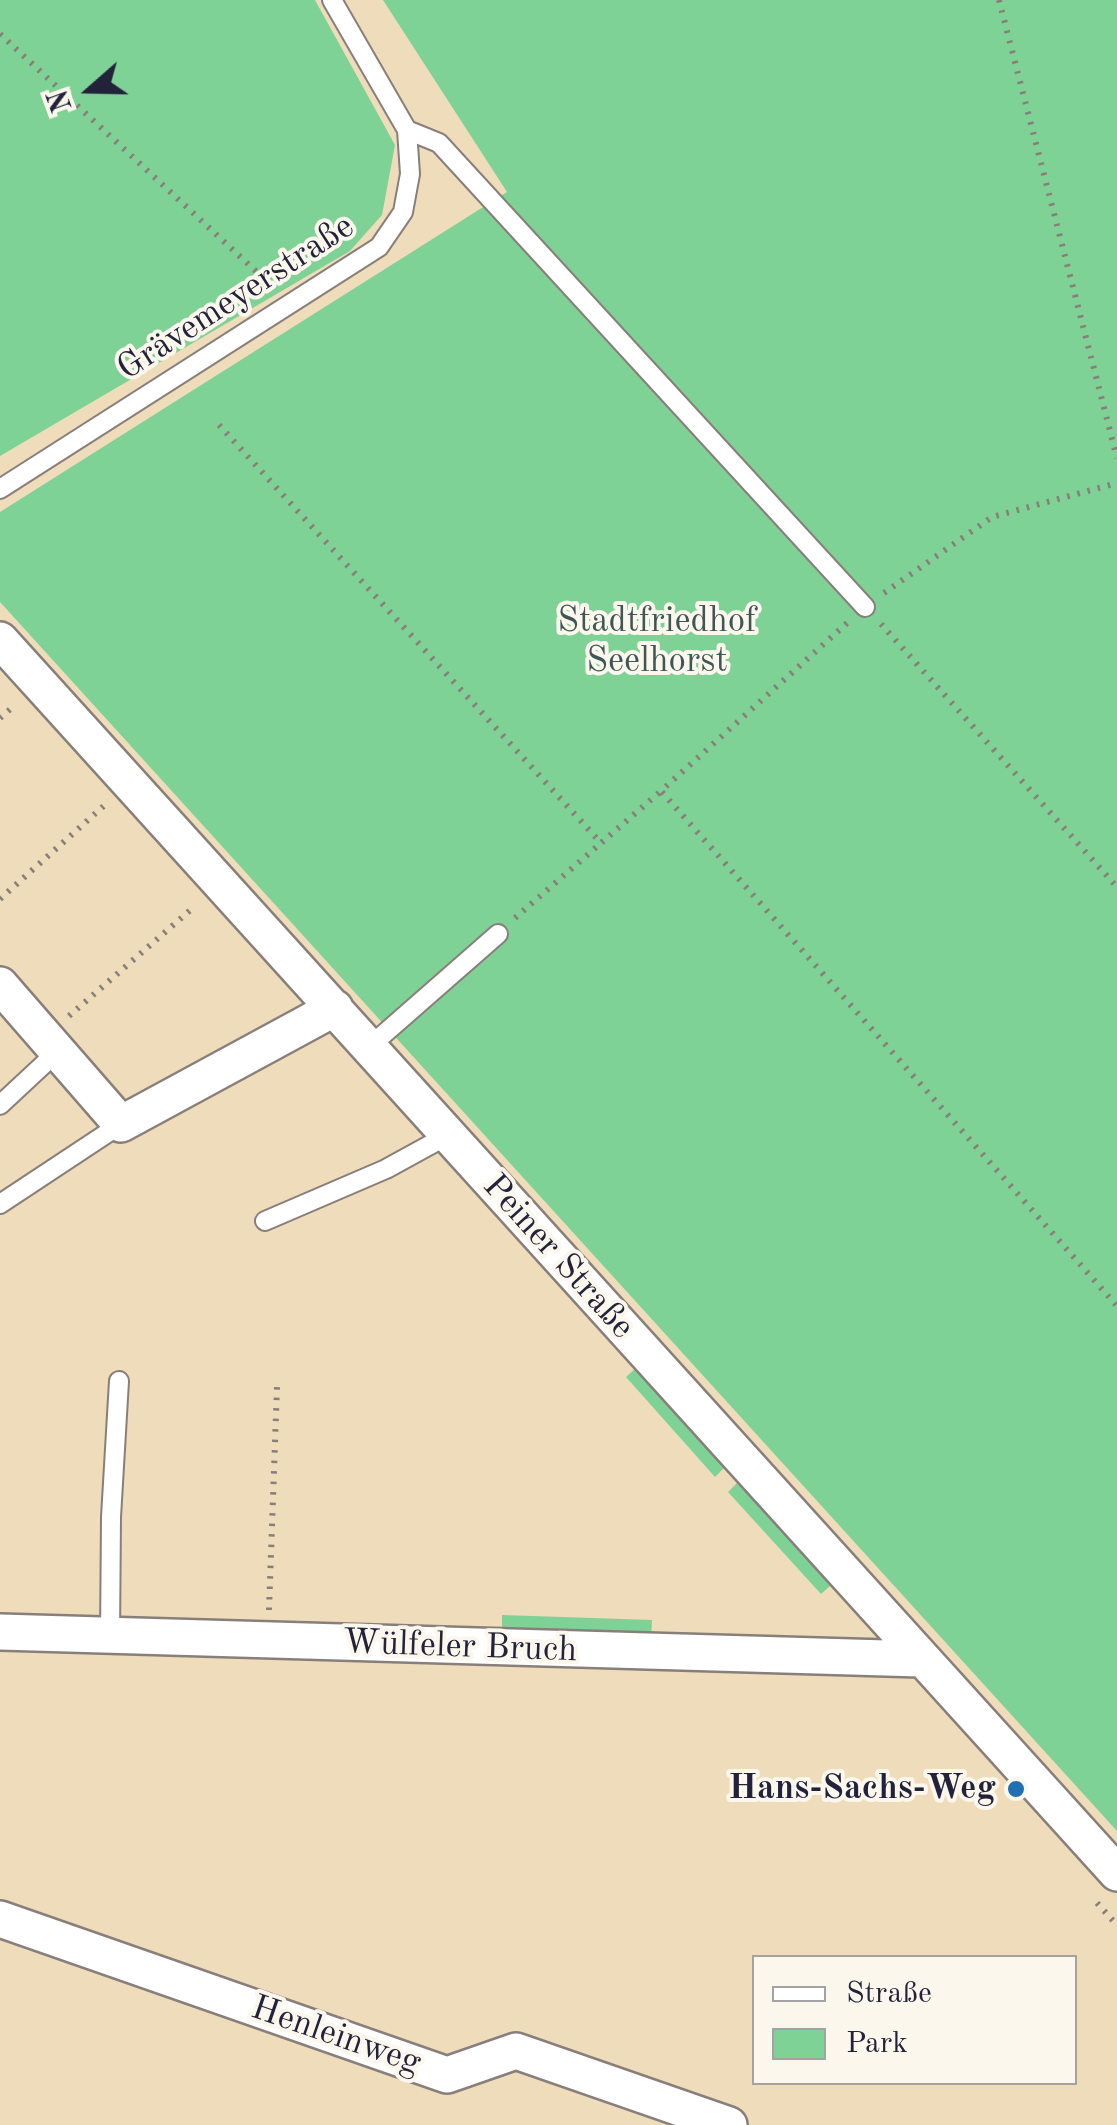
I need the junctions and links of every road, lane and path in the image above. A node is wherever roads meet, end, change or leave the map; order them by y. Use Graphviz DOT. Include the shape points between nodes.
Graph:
graph roads {
  1 [pos="332,0"];
  2 [pos="999,0"];
  3 [pos="0,34"];
  4 [pos="407,130"];
  5 [pos="290,303"];
  6 [pos="219,425"];
  7 [pos="1117,458"];
  8 [pos="1117,484"];
  9 [pos="0,489"];
  10 [pos="865,607"];
  11 [pos="0,640"];
  12 [pos="18,702"];
  13 [pos="0,718"];
  14 [pos="661,791"];
  15 [pos="107,803"];
  16 [pos="601,843"];
  17 [pos="1117,887"];
  18 [pos="0,899"];
  19 [pos="198,904"];
  20 [pos="498,934"];
  21 [pos="2,991"];
  22 [pos="335,1008"];
  23 [pos="52,1044"];
  24 [pos="369,1047"];
  25 [pos="0,1104"];
  26 [pos="121,1124"];
  27 [pos="448,1135"];
  28 [pos="0,1204"];
  29 [pos="265,1220"];
  30 [pos="1117,1306"];
  31 [pos="120,1381"];
  32 [pos="277,1386"];
  33 [pos="0,1632"];
  34 [pos="110,1637"];
  35 [pos="268,1641"];
  36 [pos="920,1659"];
  37 [pos="1117,1873"];
  38 [pos="0,1920"];
  39 [pos="729,2125"];
  1 -- 4 [label="lane, Grävemeyerstraße"];
  2 -- 7 [label="path"];
  3 -- 5 [label="path"];
  4 -- 5 [label="lane, Grävemeyerstraße" via="410,174 403,212 379,247"];
  4 -- 10 [label="lane" via="438,143"];
  5 -- 9 [label="lane, Grävemeyerstraße"];
  6 -- 16 [label="path"];
  8 -- 10 [label="path" via="992,518"];
  10 -- 14 [label="path"];
  10 -- 17 [label="path"];
  11 -- 22 [label="street, Peiner Straße"];
  12 -- 13 [label="path"];
  14 -- 16 [label="path"];
  14 -- 30 [label="path"];
  15 -- 18 [label="path"];
  16 -- 20 [label="path"];
  19 -- 23 [label="path"];
  20 -- 24 [label="lane"];
  21 -- 23 [label="street"];
  22 -- 24 [label="street, Peiner Straße"];
  22 -- 26 [label="street"];
  23 -- 25 [label="lane"];
  23 -- 26 [label="street"];
  24 -- 27 [label="street, Peiner Straße"];
  26 -- 28 [label="lane"];
  27 -- 29 [label="lane" via="386,1170"];
  27 -- 36 [label="street, Peiner Straße"];
  31 -- 34 [label="lane"];
  32 -- 35 [label="path"];
  33 -- 34 [label="street, Wülfeler Bruch"];
  34 -- 35 [label="street, Wülfeler Bruch"];
  35 -- 36 [label="street, Wülfeler Bruch"];
  36 -- 37 [label="street, Peiner Straße"];
  38 -- 39 [label="street, Henleinweg" via="447,2075 516,2051"];
}
